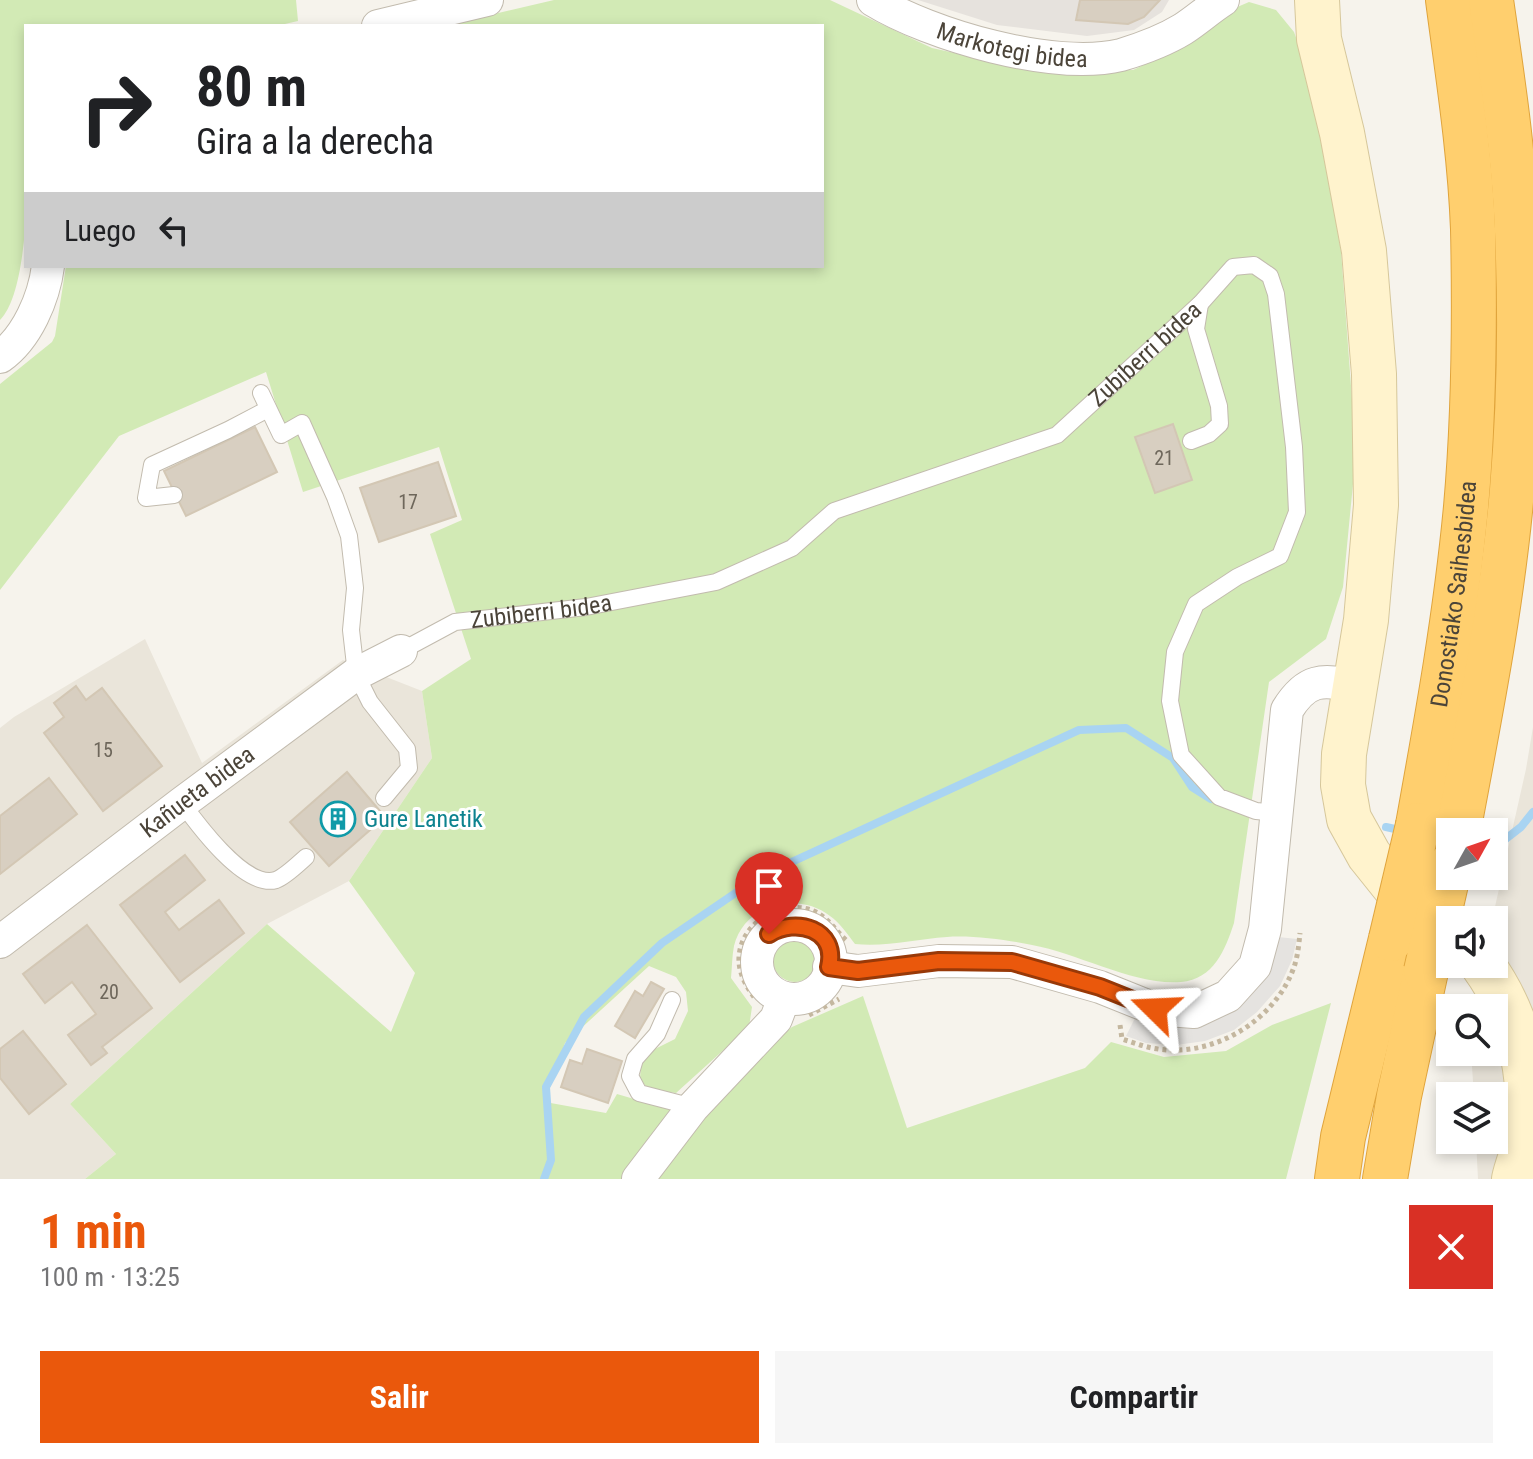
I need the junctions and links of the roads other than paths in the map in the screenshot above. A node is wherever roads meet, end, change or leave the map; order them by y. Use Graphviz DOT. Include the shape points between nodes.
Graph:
graph roads {
  1 [pos="487,0"];
  2 [pos="873,0"];
  3 [pos="1188,0"];
  4 [pos="1223,0"];
  5 [pos="1287,0"];
  6 [pos="1448,0"];
  7 [pos="1491,0"];
  8 [pos="1318,19"];
  9 [pos="386,24"];
  10 [pos="1158,41"];
  11 [pos="47,268"];
  12 [pos="1200,304"];
  13 [pos="0,357"];
  14 [pos="261,393"];
  15 [pos="268,409"];
  16 [pos="1191,441"];
  17 [pos="174,495"];
  18 [pos="401,651"];
  19 [pos="356,674"];
  20 [pos="1356,687"];
  21 [pos="384,798"];
  22 [pos="182,803"];
  23 [pos="1277,813"];
  24 [pos="1439,818"];
  25 [pos="1441,818"];
  26 [pos="1436,833"];
  27 [pos="306,857"];
  28 [pos="1445,890"];
  29 [pos="1436,920"];
  30 [pos="0,942"];
  31 [pos="829,967"];
  32 [pos="1492,978"];
  33 [pos="784,998"];
  34 [pos="672,1000"];
  35 [pos="693,1107"];
  36 [pos="1340,1158"];
  37 [pos="638,1179"];
  38 [pos="1319,1179"];
  39 [pos="1385,1179"];
  40 [pos="1514,1179"];
  1 -- 9 [label="street"];
  2 -- 10 [label="street, Markotegi bidea" via="976,44 1073,59 1119,55"];
  3 -- 10 [label="street"];
  4 -- 10 [label="street, Markotegi bidea"];
  5 -- 8 [label="main road"];
  6 -- 24 [label="highway, Donostiako Saihesbidea" via="1473,228 1472,405"];
  7 -- 25 [label="highway, Donostiako Saihesbidea" via="1516,211 1512,491 1495,621"];
  8 -- 20 [label="main road" via="1364,251 1374,374 1376,505"];
  11 -- 13 [label="street" via="34,314"];
  12 -- 16 [label="lane" via="1196,329 1220,424"];
  12 -- 18 [label="lane, Zubiberri bidea" via="1057,435 834,511 792,548 716,582 586,607 455,622"];
  12 -- 23 [label="lane, Zubiberri bidea" via="1233,267 1254,265 1270,276 1287,377 1297,512 1280,556 1196,604 1175,652 1170,701 1181,755 1219,797"];
  14 -- 15 [label="lane"];
  15 -- 17 [label="lane" via="152,465 146,498"];
  15 -- 19 [label="lane" via="281,435 302,423 349,536"];
  18 -- 19 [label="street, Kañueta bidea"];
  19 -- 21 [label="lane" via="370,702 407,749 409,768"];
  19 -- 22 [label="street, Kañueta bidea"];
  20 -- 23 [label="street" via="1316,683 1298,692 1287,710"];
  20 -- 29 [label="main road" via="1344,754 1349,819 1393,885"];
  22 -- 27 [label="lane" via="225,855 260,879 275,880"];
  22 -- 30 [label="street, Kañueta bidea"];
  23 -- 31 [label="street" via="1265,929 1255,966 1228,996 1194,1012 1155,1009 1086,982 1012,962 939,961 858,971"];
  26 -- 36 [label="highway, Donostiako Saihesbidea, bridge" via="1391,939"];
  28 -- 39 [label="highway, bridge"];
  31 -- 33 [label="street" via="819,989 808,996"];
  31 -- 33 [label="street" via="828,947 813,930 789,925 769,934 757,956 757,969 769,989"];
  32 -- 40 [label="main road" via="1520,1028 1529,1065 1531,1101"];
  33 -- 35 [label="street" via="776,1019"];
  34 -- 35 [label="lane" via="630,1076 639,1093"];
  35 -- 37 [label="street"];
  36 -- 38 [label="highway, Donostiako Saihesbidea"];
}
